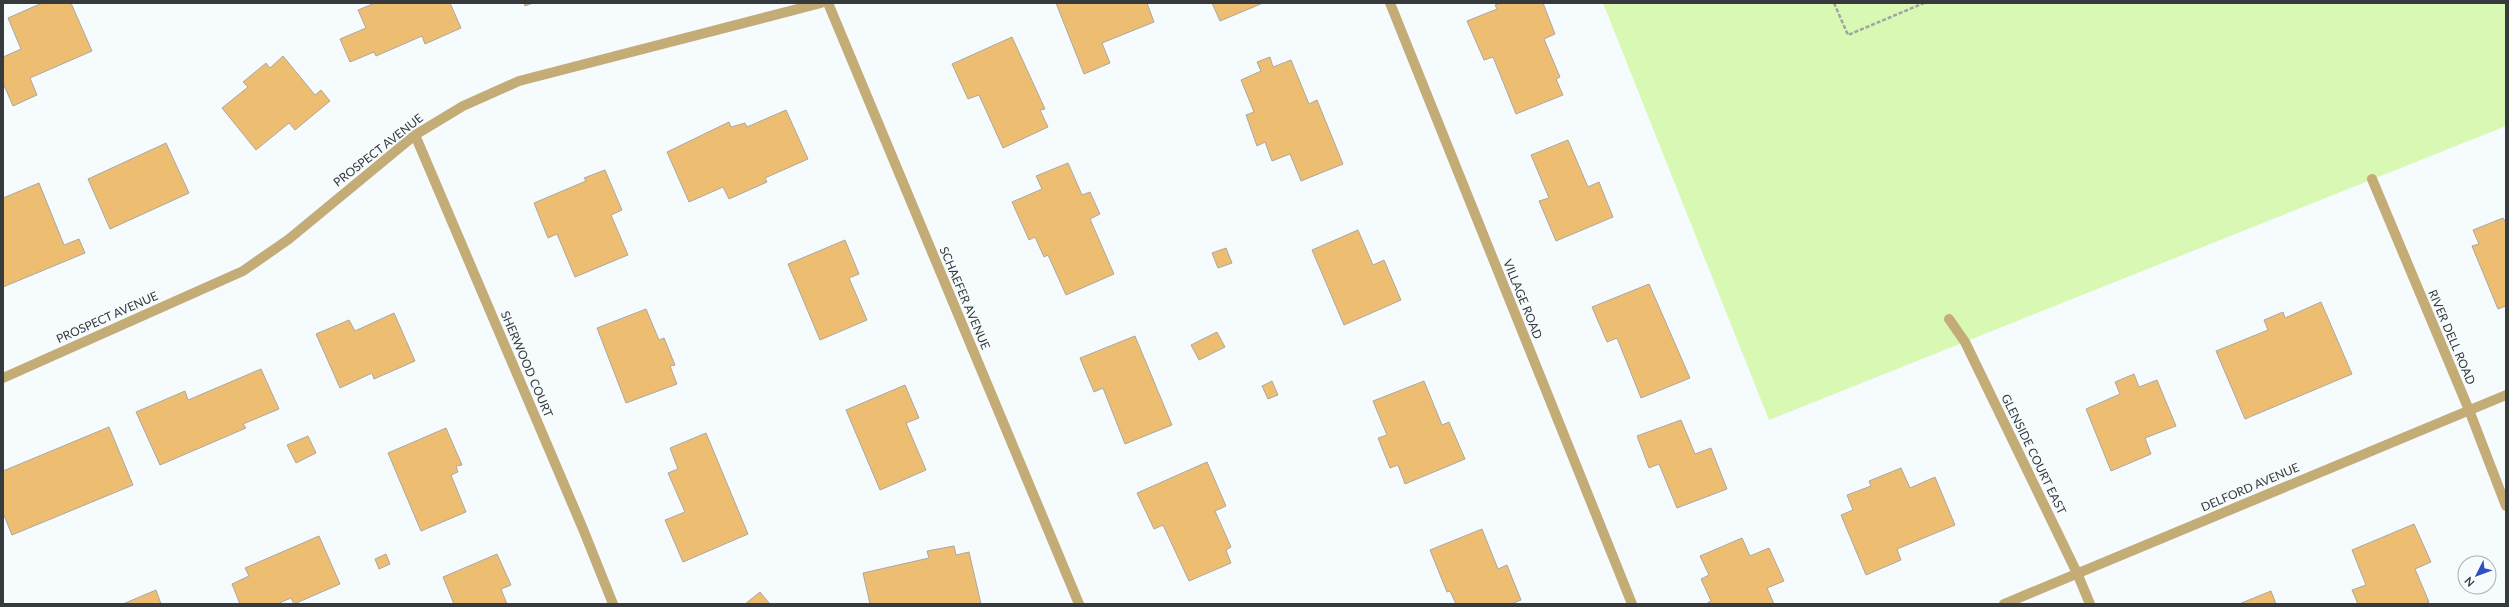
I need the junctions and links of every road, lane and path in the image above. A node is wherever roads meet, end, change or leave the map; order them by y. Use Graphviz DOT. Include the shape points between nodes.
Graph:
graph roads {
  1 [pos="821,3"];
  2 [pos="828,3"];
  3 [pos="1390,3"];
  4 [pos="1834,3"];
  5 [pos="1924,3"];
  6 [pos="414,135"];
  7 [pos="2372,180"];
  8 [pos="1949,319"];
  9 [pos="3,378"];
  10 [pos="2506,395"];
  11 [pos="2469,410"];
  12 [pos="2506,506"];
  13 [pos="2077,574"];
  14 [pos="613,604"];
  15 [pos="1078,604"];
  16 [pos="1632,604"];
  17 [pos="2004,604"];
  18 [pos="2090,604"];
  1 -- 6 [label="street, PROSPECT AVENUE" via="519,81 462,106"];
  2 -- 15 [label="street, SCHAEFER AVENUE"];
  3 -- 16 [label="street, VILLAGE ROAD"];
  4 -- 5 [label="path" via="1848,34"];
  6 -- 9 [label="street, PROSPECT AVENUE" via="289,239 243,271"];
  6 -- 14 [label="street, SHERWOOD COURT"];
  7 -- 11 [label="street, RIVER DELL ROAD"];
  8 -- 13 [label="street, GLENSIDE COURT EAST" via="1965,342"];
  10 -- 11 [label="street, DELFORD AVENUE"];
  11 -- 12 [label="street, RIVER DELL ROAD"];
  11 -- 13 [label="street, DELFORD AVENUE"];
  13 -- 17 [label="street, DELFORD AVENUE"];
  13 -- 18 [label="street, GLENSIDE COURT EAST"];
}
